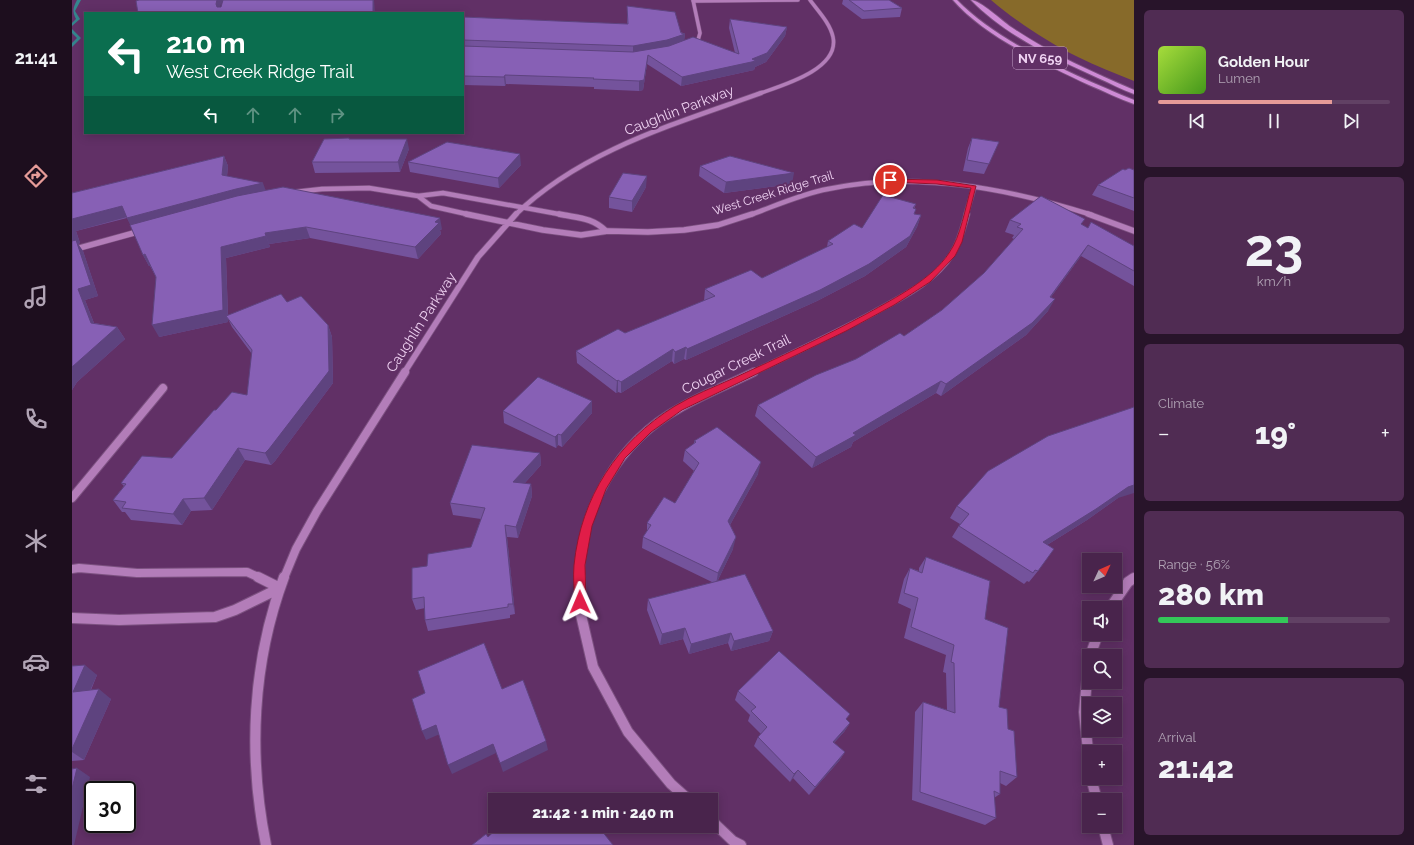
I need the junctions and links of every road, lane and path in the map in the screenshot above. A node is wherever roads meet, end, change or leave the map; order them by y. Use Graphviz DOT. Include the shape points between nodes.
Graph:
graph roads {
  1 [pos="693,0"];
  2 [pos="798,0"];
  3 [pos="810,0"];
  4 [pos="955,0"];
  5 [pos="973,0"];
  6 [pos="685,47"];
  7 [pos="1134,92"];
  8 [pos="1134,102"];
  9 [pos="974,187"];
  10 [pos="286,194"];
  11 [pos="418,196"];
  12 [pos="522,207"];
  13 [pos="506,222"];
  14 [pos="149,228"];
  15 [pos="606,231"];
  16 [pos="1134,231"];
  17 [pos="72,250"];
  18 [pos="163,388"];
  19 [pos="72,498"];
  20 [pos="72,569"];
  21 [pos="1134,578"];
  22 [pos="280,588"];
  23 [pos="1115,601"];
  24 [pos="72,618"];
  25 [pos="1086,689"];
  26 [pos="1087,745"];
  27 [pos="681,793"];
  28 [pos="718,827"];
  29 [pos="1105,833"];
  30 [pos="266,845"];
  31 [pos="740,845"];
  32 [pos="1108,845"];
  1 -- 2 [label="street"];
  1 -- 6 [label="street" via="700,36 696,42"];
  3 -- 12 [label="street, Caughlin Parkway" via="833,37 832,51 820,66 793,81 638,138 601,155 557,180"];
  4 -- 8 [label="main road, NV 659" via="1009,41 1081,79"];
  5 -- 7 [label="main road, NV 659" via="985,11 1042,48"];
  9 -- 15 [label="street, West Creek Ridge Trail" via="912,180 866,182 825,189 746,218 701,228 649,232"];
  9 -- 16 [label="street, West Creek Ridge Trail" via="1068,208"];
  9 -- 27 [label="street, Cougar Creek Trail" via="959,242 952,255 927,281 844,329 679,408 648,430 622,456 601,488 587,526 580,565 581,615 593,666 628,732"];
  10 -- 11 [label="street" via="322,189 369,188"];
  11 -- 12 [label="street" via="443,193"];
  11 -- 13 [label="street, West Creek Ridge Trail" via="431,206"];
  12 -- 13 [label="street, Caughlin Parkway"];
  12 -- 15 [label="street" via="591,220"];
  13 -- 15 [label="street, West Creek Ridge Trail" via="578,235"];
  13 -- 22 [label="street, Caughlin Parkway" via="478,257 313,516"];
  14 -- 17 [label="street"];
  18 -- 19 [label="street"];
  20 -- 22 [label="street" via="137,573 248,572"];
  21 -- 23 [label="street" via="1128,582"];
  22 -- 24 [label="street" via="235,610 215,616 119,620"];
  22 -- 30 [label="street, Caughlin Parkway" via="266,643 257,697 254,748 261,822"];
  25 -- 26 [label="street" via="1084,712"];
  28 -- 31 [label="street"];
  29 -- 32 [label="street"];
}
